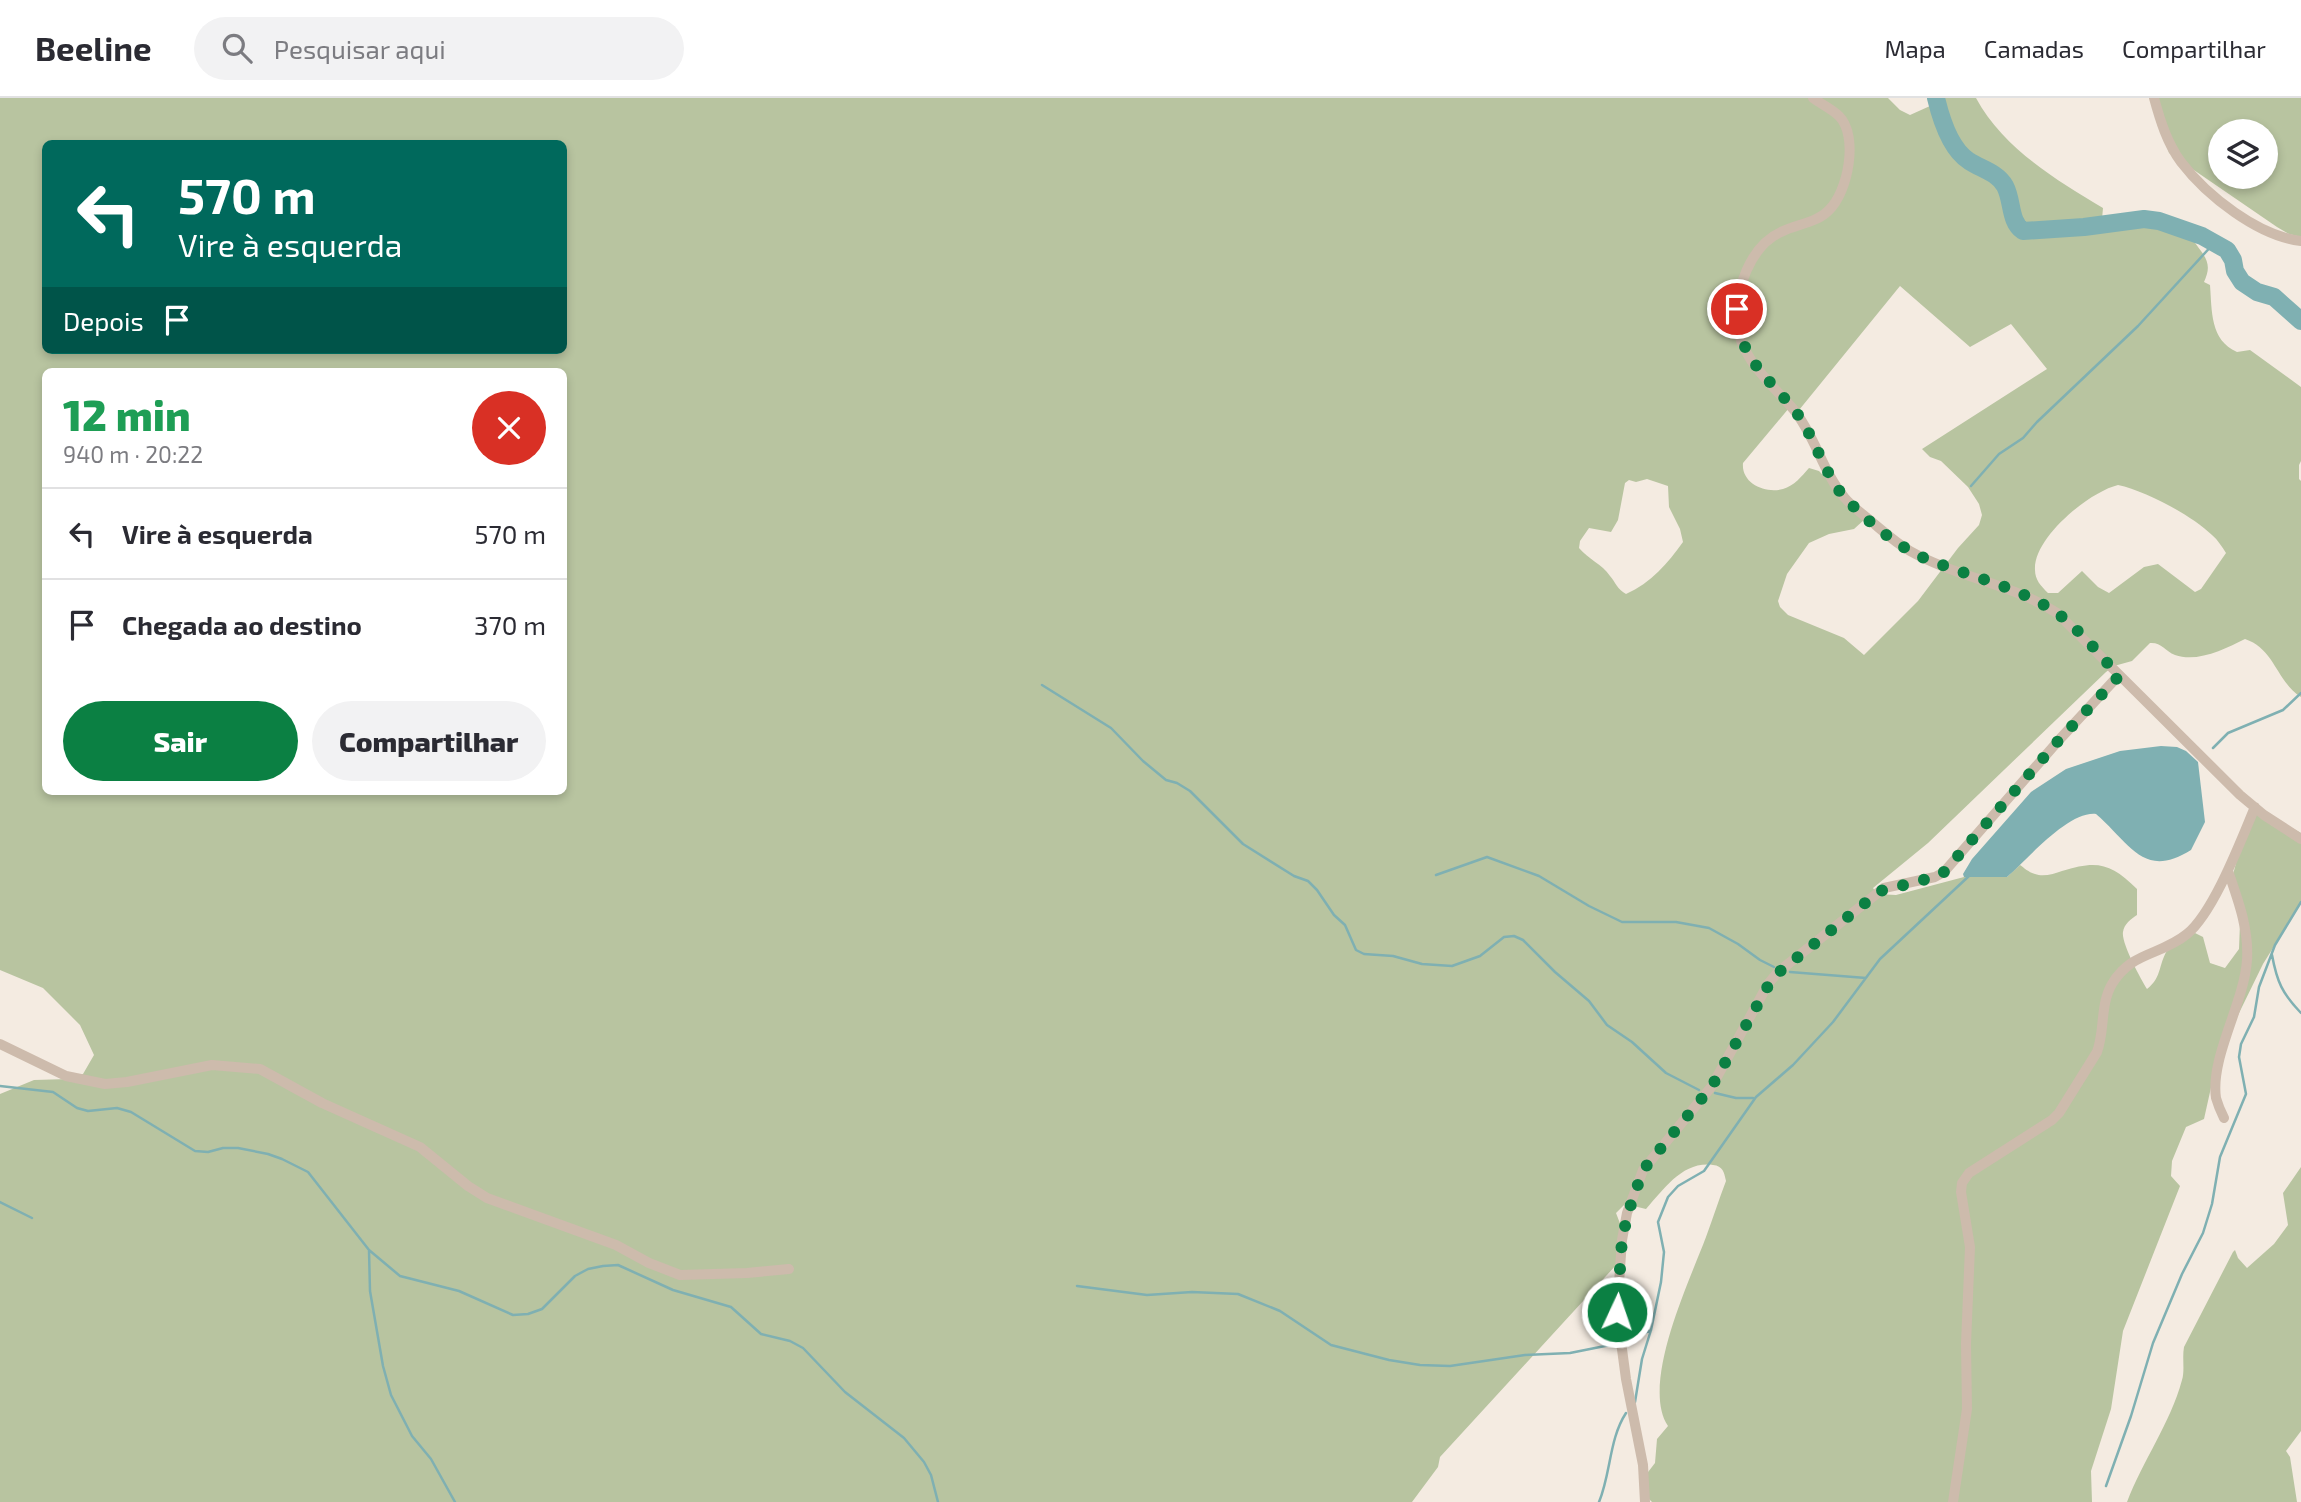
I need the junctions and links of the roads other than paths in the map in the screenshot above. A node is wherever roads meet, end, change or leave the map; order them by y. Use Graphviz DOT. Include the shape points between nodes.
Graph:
graph roads {
  1 [pos="1813,98"];
  2 [pos="2154,98"];
  3 [pos="2301,241"];
  4 [pos="2119,676"];
  5 [pos="2255,807"];
  6 [pos="2301,839"];
  7 [pos="2228,870"];
  8 [pos="0,1044"];
  9 [pos="2224,1118"];
  10 [pos="789,1269"];
  11 [pos="1645,1502"];
  12 [pos="1953,1502"];
  1 -- 4 [label="street" via="1839,116 1846,131 1849,153 1844,187 1822,216 1769,239 1750,262 1737,309 1746,352 1796,413 1850,504 1910,551 2057,613"];
  2 -- 3 [label="street" via="2163,130 2180,161 2204,188 2274,235"];
  4 -- 5 [label="street"];
  4 -- 11 [label="street" via="1944,872 1880,891 1773,977 1712,1086 1643,1170 1622,1240 1617,1312"];
  5 -- 6 [label="street"];
  5 -- 7 [label="street"];
  7 -- 9 [label="street" via="2248,952 2240,1001 2218,1066 2217,1100"];
  7 -- 12 [label="street" via="2192,929 2128,964 2117,976 2107,994 2097,1052 2059,1112 2045,1126 1969,1173 1962,1183 1970,1247 1967,1409"];
  8 -- 10 [label="street" via="65,1076 105,1084 212,1065 260,1069 420,1147 487,1198 616,1245 668,1271 712,1275"];
}
